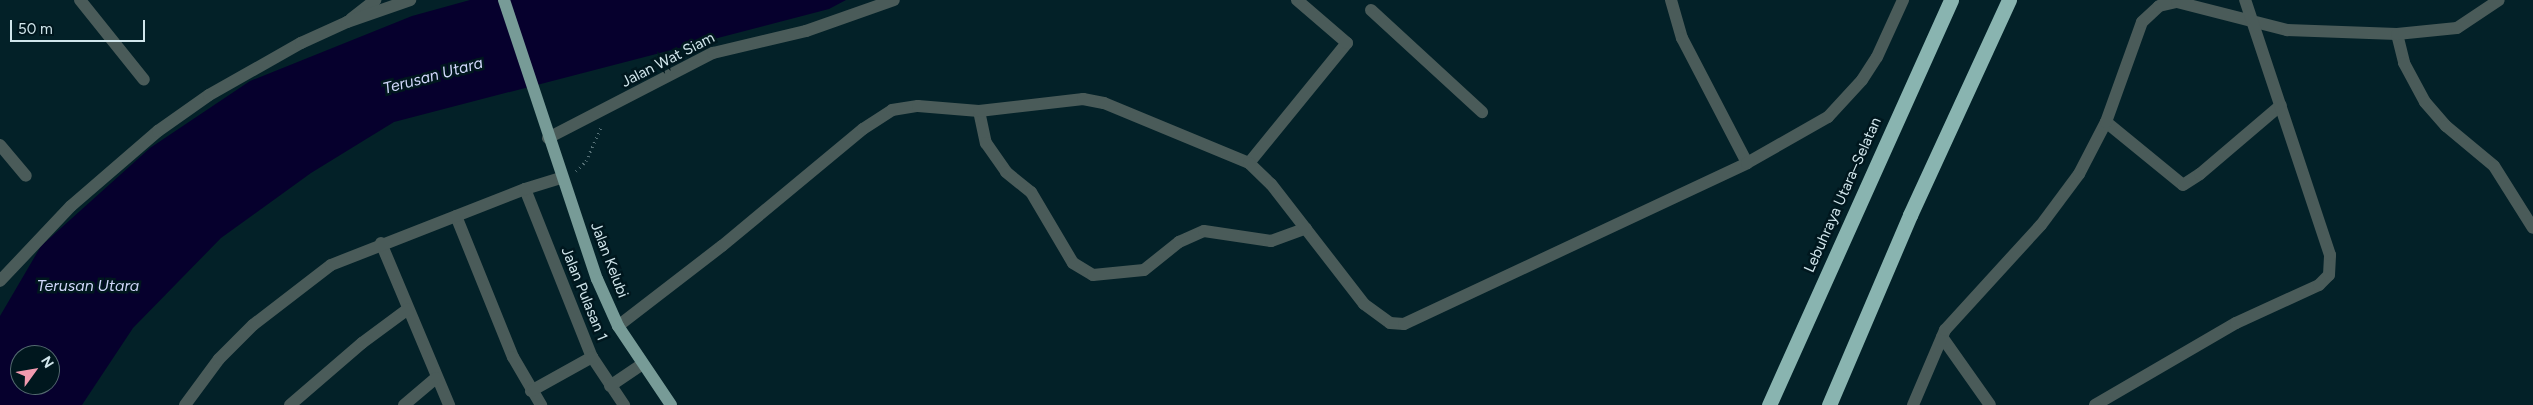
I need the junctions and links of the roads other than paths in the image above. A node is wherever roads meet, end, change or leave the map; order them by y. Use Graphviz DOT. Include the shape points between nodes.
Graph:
graph roads {
  1 [pos="80,0"];
  2 [pos="375,0"];
  3 [pos="410,0"];
  4 [pos="504,0"];
  5 [pos="894,0"];
  6 [pos="1298,0"];
  7 [pos="1671,0"];
  8 [pos="1903,0"];
  9 [pos="1951,0"];
  10 [pos="2009,0"];
  11 [pos="2245,0"];
  12 [pos="2499,0"];
  13 [pos="1371,10"];
  14 [pos="2252,19"];
  15 [pos="347,22"];
  16 [pos="2397,34"];
  17 [pos="144,80"];
  18 [pos="2281,105"];
  19 [pos="979,111"];
  20 [pos="1482,112"];
  21 [pos="2106,122"];
  22 [pos="548,138"];
  23 [pos="0,145"];
  24 [pos="1249,163"];
  25 [pos="1747,163"];
  26 [pos="26,176"];
  27 [pos="562,178"];
  28 [pos="525,189"];
  29 [pos="456,216"];
  30 [pos="1306,228"];
  31 [pos="2533,228"];
  32 [pos="381,243"];
  33 [pos="0,281"];
  34 [pos="408,309"];
  35 [pos="618,326"];
  36 [pos="1942,337"];
  37 [pos="592,357"];
  38 [pos="641,365"];
  39 [pos="436,378"];
  40 [pos="610,386"];
  41 [pos="531,391"];
  42 [pos="185,405"];
  43 [pos="290,405"];
  44 [pos="404,405"];
  45 [pos="449,405"];
  46 [pos="541,405"];
  47 [pos="624,405"];
  48 [pos="671,405"];
  49 [pos="1769,405"];
  50 [pos="1829,405"];
  51 [pos="1913,405"];
  52 [pos="1990,405"];
  53 [pos="2094,405"];
  1 -- 17 [label="street"];
  2 -- 15 [label="street"];
  3 -- 15 [label="street"];
  4 -- 22 [label="main road, Jalan Kelubi"];
  5 -- 22 [label="street, Jalan Wat Siam" via="806,31 719,51"];
  6 -- 24 [label="street" via="1348,43"];
  7 -- 25 [label="street" via="1682,38"];
  8 -- 25 [label="street" via="1877,57 1842,104 1794,139"];
  9 -- 49 [label="highway, Lebuhraya Utara–Selatan"];
  10 -- 50 [label="highway" via="1910,215"];
  11 -- 14 [label="street"];
  12 -- 16 [label="street" via="2457,28"];
  13 -- 20 [label="street"];
  14 -- 16 [label="street" via="2267,27 2287,30"];
  14 -- 18 [label="street"];
  14 -- 21 [label="street" via="2177,2 2159,6 2142,22"];
  15 -- 33 [label="street" via="239,76 158,131 71,206"];
  16 -- 31 [label="street" via="2406,68 2426,102 2446,126 2494,166"];
  18 -- 21 [label="street" via="2183,184 2172,180 2136,145"];
  18 -- 53 [label="street" via="2330,255 2329,275 2319,285 2236,323"];
  19 -- 24 [label="street" via="1092,100"];
  19 -- 30 [label="street" via="986,143 1006,172 1031,192 1073,263 1093,275 1144,270 1179,242 1204,231 1271,241"];
  19 -- 35 [label="street" via="918,106 892,110 863,129 722,246"];
  21 -- 36 [label="street" via="2079,174 2055,209 1953,320"];
  22 -- 27 [label="main road, Jalan Kelubi"];
  23 -- 26 [label="street"];
  24 -- 30 [label="street" via="1271,184"];
  25 -- 30 [label="street" via="1404,324 1390,323 1376,316 1351,289"];
  27 -- 28 [label="street"];
  27 -- 35 [label="main road, Jalan Kelubi" via="597,279"];
  28 -- 29 [label="street"];
  28 -- 37 [label="street, Jalan Pulasan 1"];
  29 -- 32 [label="street"];
  29 -- 41 [label="street" via="513,357"];
  32 -- 34 [label="street"];
  32 -- 42 [label="street" via="331,265 253,325 219,359"];
  34 -- 39 [label="street"];
  34 -- 43 [label="street" via="362,343"];
  35 -- 38 [label="main road, Jalan Kelubi"];
  36 -- 51 [label="street"];
  36 -- 52 [label="street"];
  37 -- 40 [label="street, Jalan Pulasan 1"];
  37 -- 41 [label="street"];
  38 -- 40 [label="street"];
  38 -- 48 [label="main road, Jalan Kelubi"];
  39 -- 44 [label="street"];
  39 -- 45 [label="street"];
  40 -- 47 [label="street, Jalan Pulasan 1"];
  41 -- 46 [label="street"];
}
